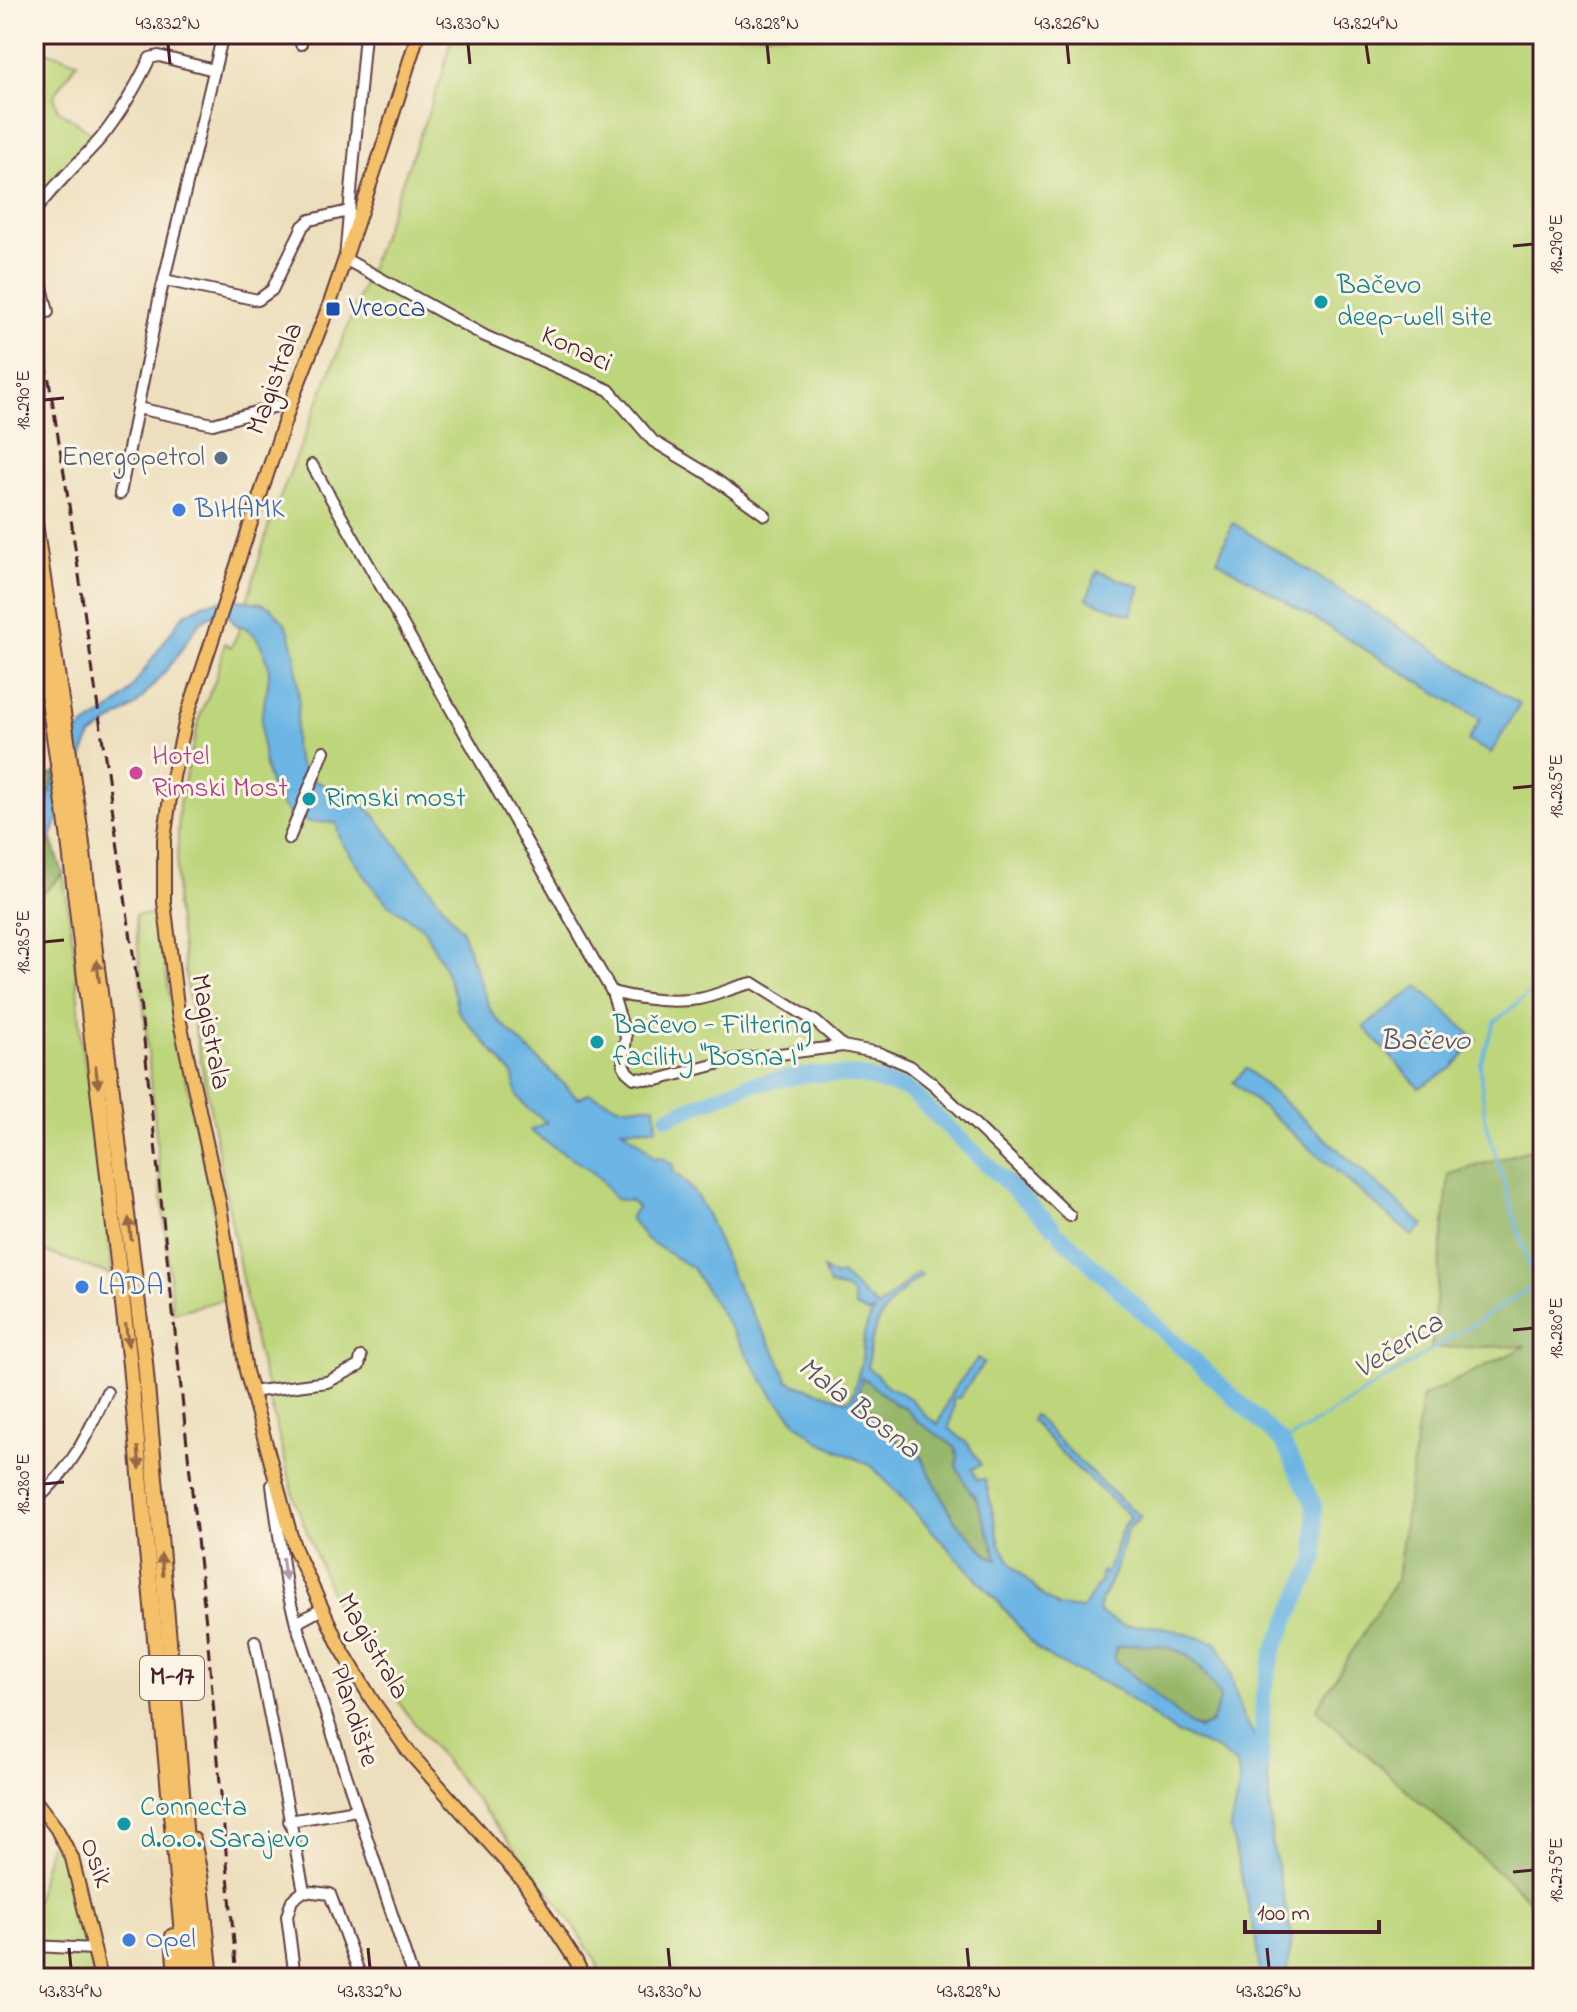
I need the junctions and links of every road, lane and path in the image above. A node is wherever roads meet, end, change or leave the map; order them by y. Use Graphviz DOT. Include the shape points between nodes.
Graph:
graph roads {
  1 [pos="223,34"];
  2 [pos="365,34"];
  3 [pos="418,34"];
  4 [pos="214,70"];
  5 [pos="349,211"];
  6 [pos="34,212"];
  7 [pos="34,254"];
  8 [pos="345,259"];
  9 [pos="164,280"];
  10 [pos="48,312"];
  11 [pos="291,402"];
  12 [pos="137,408"];
  13 [pos="312,465"];
  14 [pos="120,494"];
  15 [pos="765,515"];
  16 [pos="34,517"];
  17 [pos="34,599"];
  18 [pos="324,751"];
  19 [pos="74,830"];
  20 [pos="289,839"];
  21 [pos="612,992"];
  22 [pos="843,1046"];
  23 [pos="1070,1216"];
  24 [pos="361,1357"];
  25 [pos="107,1392"];
  26 [pos="251,1392"];
  27 [pos="270,1464"];
  28 [pos="34,1502"];
  29 [pos="322,1609"];
  30 [pos="296,1623"];
  31 [pos="255,1641"];
  32 [pos="34,1799"];
  33 [pos="177,1799"];
  34 [pos="357,1810"];
  35 [pos="289,1821"];
  36 [pos="304,1891"];
  37 [pos="34,1946"];
  38 [pos="94,1949"];
  39 [pos="101,1978"];
  40 [pos="176,1978"];
  41 [pos="186,1978"];
  42 [pos="198,1978"];
  43 [pos="211,1978"];
  44 [pos="295,1978"];
  45 [pos="361,1978"];
  46 [pos="413,1978"];
  47 [pos="584,1978"];
  1 -- 4 [label="street"];
  2 -- 5 [label="street"];
  3 -- 8 [label="main road, Magistrala"];
  4 -- 6 [label="street" via="150,58 130,99 101,138"];
  4 -- 9 [label="street"];
  5 -- 8 [label="street"];
  5 -- 9 [label="street" via="303,226 272,290 258,300"];
  7 -- 10 [label="street"];
  8 -- 11 [label="main road, Magistrala"];
  8 -- 15 [label="street, Konaci" via="485,336 609,390 653,441"];
  9 -- 12 [label="street"];
  11 -- 12 [label="street" via="213,424"];
  11 -- 26 [label="main road, Magistrala" via="186,719 164,840 164,902 178,1013 220,1206"];
  12 -- 14 [label="street"];
  13 -- 21 [label="street"];
  16 -- 19 [label="highway, M-17" via="66,734"];
  17 -- 19 [label="highway, M-17" via="55,746"];
  18 -- 20 [label="street"];
  19 -- 33 [label="highway, M-17" via="138,1363"];
  21 -- 22 [label="street" via="637,998 701,999 753,983 816,1022"];
  21 -- 22 [label="street" via="626,1037 623,1064 634,1078 657,1080 732,1060"];
  22 -- 23 [label="street" via="910,1066"];
  24 -- 26 [label="street" via="359,1366 327,1382"];
  25 -- 28 [label="street" via="67,1470"];
  26 -- 27 [label="main road, Magistrala"];
  27 -- 29 [label="main road, Magistrala" via="294,1547"];
  27 -- 30 [label="street, Plandište, one-way"];
  29 -- 30 [label="street"];
  29 -- 47 [label="main road, Magistrala" via="372,1700 408,1751 524,1882"];
  30 -- 34 [label="street, Plandište"];
  31 -- 35 [label="street"];
  32 -- 38 [label="main road, Osik" via="72,1858"];
  33 -- 40 [label="highway" via="168,1859"];
  33 -- 41 [label="highway, M-17"];
  33 -- 42 [label="highway, M-17"];
  33 -- 43 [label="highway" via="198,1865"];
  34 -- 35 [label="street"];
  34 -- 46 [label="street, Plandište"];
  35 -- 36 [label="street"];
  36 -- 44 [label="street" via="292,1900 287,1916"];
  36 -- 45 [label="street" via="330,1894"];
  37 -- 38 [label="street"];
  38 -- 39 [label="main road, Osik"];
}
